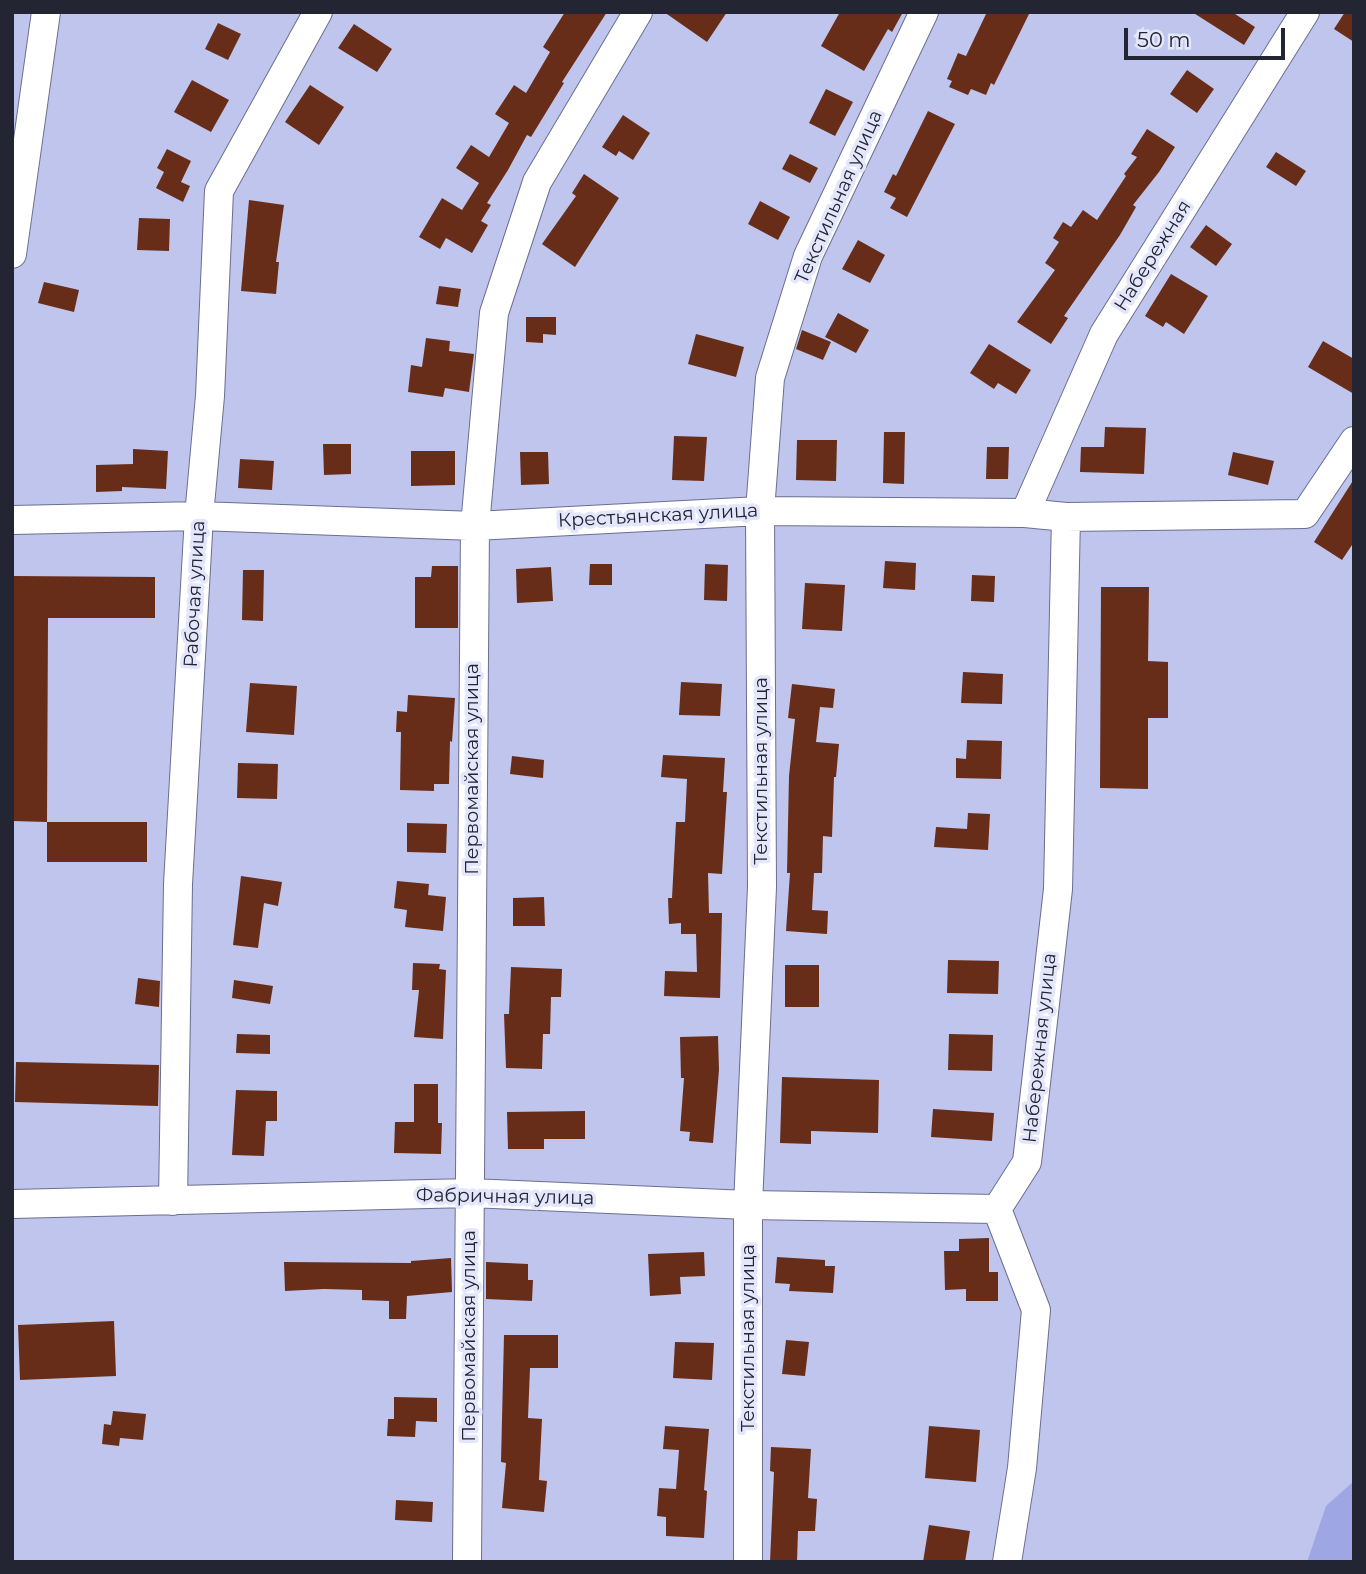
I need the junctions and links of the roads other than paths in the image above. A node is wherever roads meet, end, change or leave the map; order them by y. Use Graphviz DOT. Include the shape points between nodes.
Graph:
graph roads {
  1 [pos="46,12"];
  2 [pos="318,12"];
  3 [pos="638,12"];
  4 [pos="924,12"];
  5 [pos="1305,12"];
  6 [pos="12,254"];
  7 [pos="1349,458"];
  8 [pos="761,511"];
  9 [pos="1025,513"];
  10 [pos="200,516"];
  11 [pos="1066,517"];
  12 [pos="12,520"];
  13 [pos="475,526"];
  14 [pos="470,1193"];
  15 [pos="173,1200"];
  16 [pos="12,1203"];
  17 [pos="748,1205"];
  18 [pos="997,1209"];
  19 [pos="467,1562"];
  20 [pos="748,1562"];
  21 [pos="1007,1562"];
  1 -- 6 [label="street"];
  2 -- 10 [label="street, Рабочая улица" via="219,191"];
  3 -- 13 [label="street, Первомайская улица" via="537,182 494,313"];
  4 -- 8 [label="street, Текстильная улица" via="808,256 770,378"];
  5 -- 9 [label="street, Набережная" via="1104,334"];
  7 -- 11 [label="street, Крестьянская улица" via="1305,514"];
  8 -- 9 [label="street, Крестьянская улица"];
  8 -- 13 [label="street, Крестьянская улица"];
  8 -- 17 [label="street, Текстильная улица" via="762,887"];
  9 -- 11 [label="street, Крестьянская улица"];
  10 -- 12 [label="street, Крестьянская улица"];
  10 -- 13 [label="street, Крестьянская улица"];
  10 -- 15 [label="street, Рабочая улица" via="178,884"];
  11 -- 18 [label="street, Набережная улица" via="1058,889 1027,1162"];
  13 -- 14 [label="street, Первомайская улица"];
  14 -- 15 [label="street, Фабричная улица"];
  14 -- 17 [label="street, Фабричная улица"];
  14 -- 19 [label="street, Первомайская улица"];
  15 -- 16 [label="street, Фабричная улица"];
  17 -- 18 [label="street, Фабричная улица"];
  17 -- 20 [label="street, Текстильная улица"];
  18 -- 21 [label="street" via="1036,1310 1022,1468"];
}
